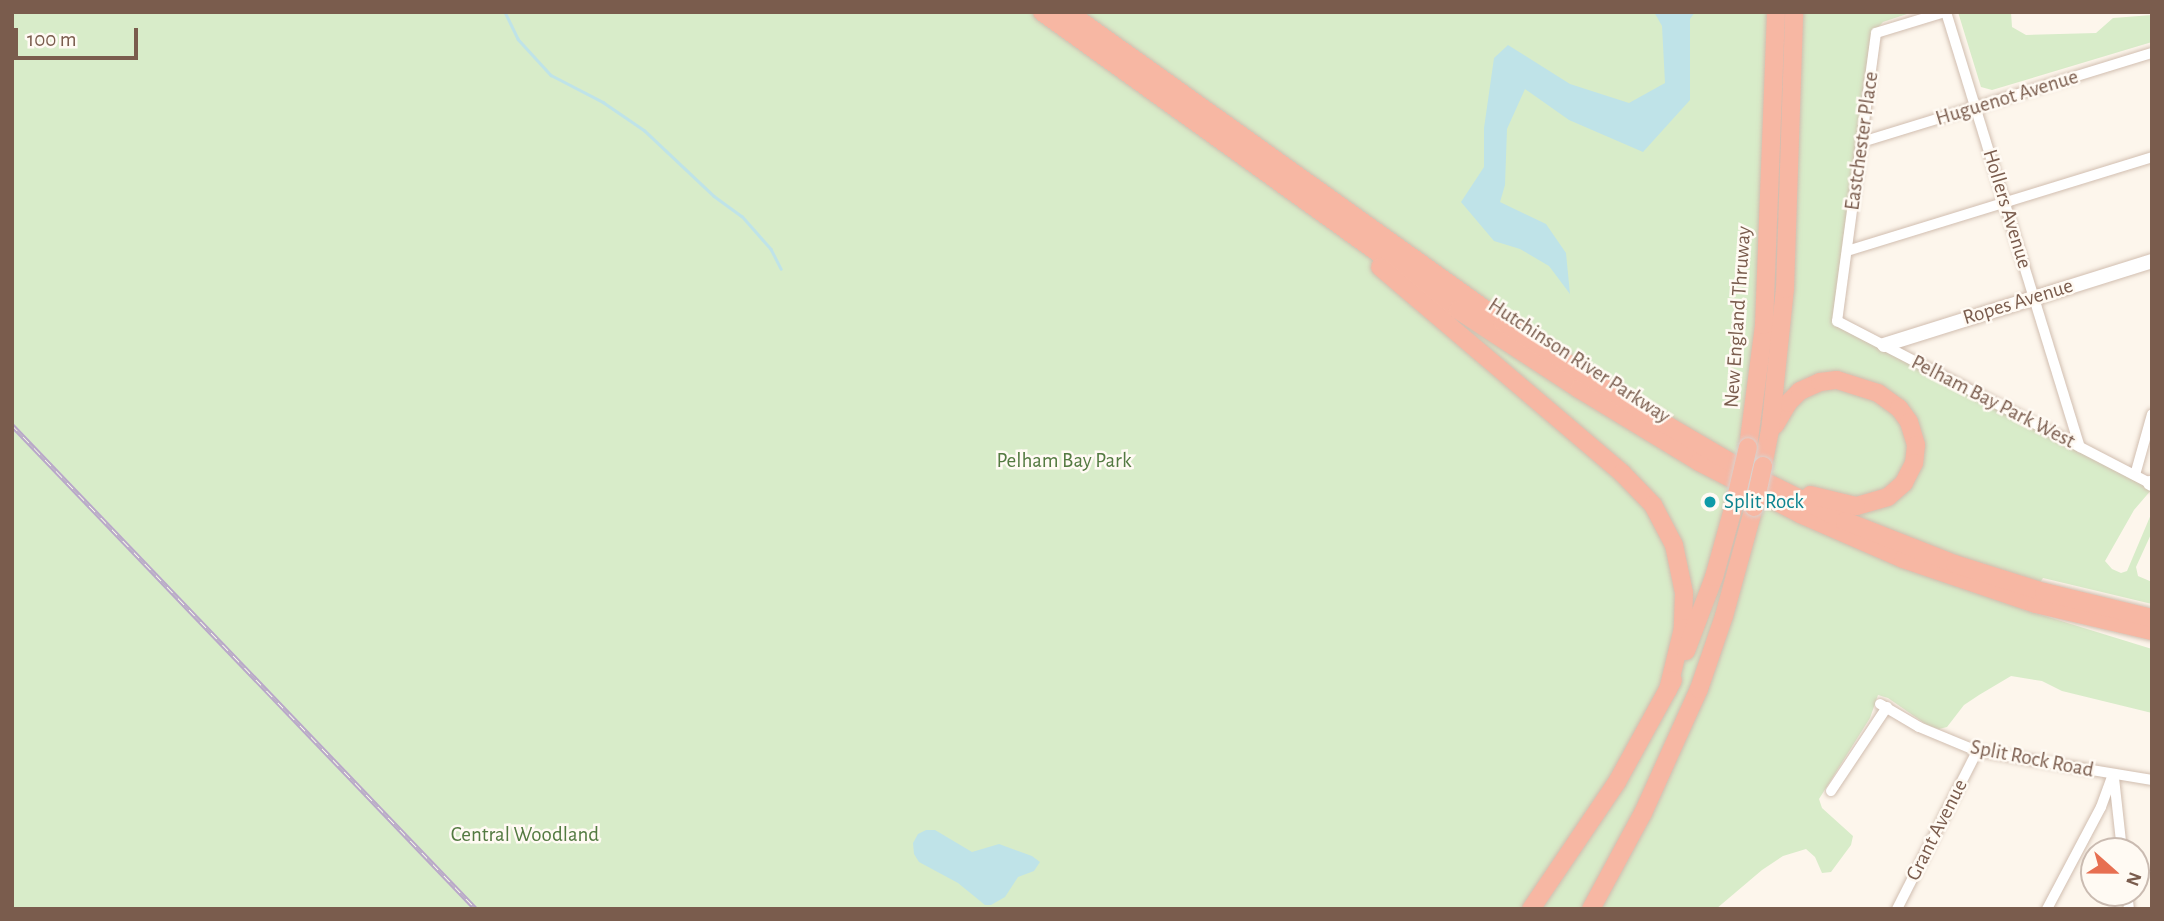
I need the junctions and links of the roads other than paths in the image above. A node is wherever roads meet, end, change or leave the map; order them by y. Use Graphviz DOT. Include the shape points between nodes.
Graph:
graph roads {
  1 [pos="1042,12"];
  2 [pos="1068,12"];
  3 [pos="1776,12"];
  4 [pos="1794,12"];
  5 [pos="1945,12"];
  6 [pos="1784,49"];
  7 [pos="2152,53"];
  8 [pos="1976,107"];
  9 [pos="1862,142"];
  10 [pos="2152,157"];
  11 [pos="2005,202"];
  12 [pos="1353,235"];
  13 [pos="1847,251"];
  14 [pos="2152,261"];
  15 [pos="2033,297"];
  16 [pos="1837,321"];
  17 [pos="1884,345"];
  18 [pos="2152,414"];
  19 [pos="1770,431"];
  20 [pos="2080,447"];
  21 [pos="1755,469"];
  22 [pos="2136,475"];
  23 [pos="2151,483"];
  24 [pos="2047,607"];
  25 [pos="2104,608"];
  26 [pos="2152,611"];
  27 [pos="2152,618"];
  28 [pos="2152,631"];
  29 [pos="2152,644"];
  30 [pos="1668,690"];
  31 [pos="1977,751"];
  32 [pos="2113,774"];
  33 [pos="2152,780"];
  34 [pos="1831,791"];
  35 [pos="2120,837"];
  36 [pos="1531,909"];
  37 [pos="1591,909"];
  38 [pos="1897,909"];
  39 [pos="2048,909"];
  1 -- 12 [label="highway, Hutchinson River Parkway"];
  2 -- 21 [label="highway, Hutchinson River Parkway" via="1503,322 1619,397"];
  3 -- 6 [label="highway, New England Thruway"];
  4 -- 6 [label="highway, New England Thruway"];
  5 -- 8 [label="street, Hollers Avenue"];
  5 -- 9 [label="street, Eastchester Place" via="1877,33"];
  6 -- 19 [label="highway, New England Thruway" via="1786,281"];
  6 -- 30 [label="highway, New England Thruway, bridge" via="1764,325 1748,447 1700,618"];
  7 -- 8 [label="street, Huguenot Avenue"];
  8 -- 9 [label="street, Huguenot Avenue"];
  8 -- 11 [label="street, Hollers Avenue"];
  9 -- 13 [label="street, Eastchester Place"];
  10 -- 11 [label="street"];
  11 -- 13 [label="street"];
  11 -- 15 [label="street, Hollers Avenue"];
  12 -- 24 [label="highway, Hutchinson River Parkway" via="1546,368 1734,481 1882,551"];
  12 -- 30 [label="highway" via="1377,265 1622,473 1653,505 1674,545 1684,593 1683,628"];
  13 -- 16 [label="street, Eastchester Place"];
  14 -- 15 [label="street, Ropes Avenue"];
  15 -- 17 [label="street, Ropes Avenue"];
  15 -- 20 [label="street, Hollers Avenue"];
  16 -- 17 [label="street, Pelham Bay Park West"];
  17 -- 20 [label="street, Pelham Bay Park West"];
  18 -- 22 [label="street"];
  19 -- 21 [label="highway, New England Thruway"];
  19 -- 21 [label="highway" via="1800,391 1820,382 1849,382 1878,393 1902,412 1915,438 1914,463 1893,493 1856,506 1825,500"];
  20 -- 22 [label="street, Pelham Bay Park West"];
  21 -- 25 [label="highway, Hutchinson River Parkway" via="1833,516 1907,547"];
  21 -- 37 [label="highway, New England Thruway, bridge" via="1754,506 1699,689 1648,803"];
  22 -- 23 [label="street, Pelham Bay Park West"];
  24 -- 28 [label="highway, Hutchinson River Parkway"];
  24 -- 29 [label="highway" via="2071,620"];
  25 -- 26 [label="highway"];
  25 -- 27 [label="highway, Hutchinson River Parkway"];
  30 -- 36 [label="highway, New England Thruway" via="1617,782"];
  31 -- 32 [label="street, Split Rock Road"];
  31 -- 34 [label="street, Split Rock Road" via="1919,727 1884,705"];
  31 -- 38 [label="street, Grant Avenue"];
  32 -- 33 [label="street, Split Rock Road"];
  32 -- 35 [label="street"];
  32 -- 39 [label="street" via="2101,807"];
}
